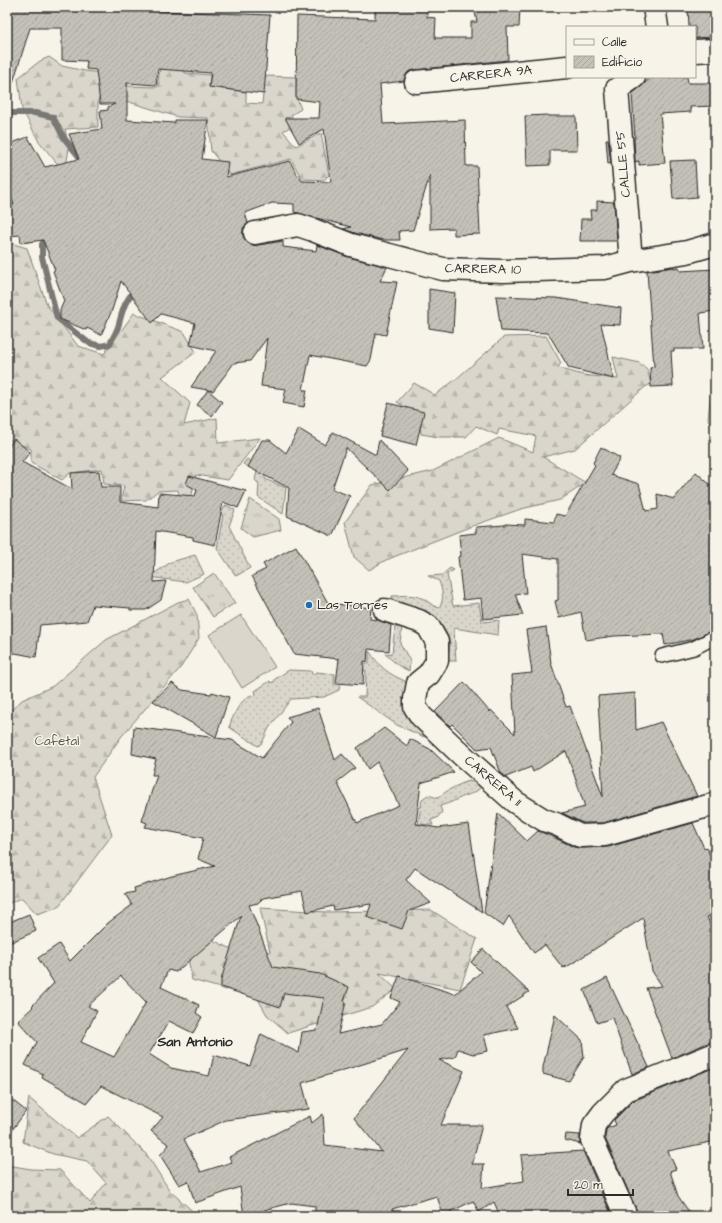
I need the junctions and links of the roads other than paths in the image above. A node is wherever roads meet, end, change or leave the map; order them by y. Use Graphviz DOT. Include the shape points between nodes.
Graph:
graph roads {
  1 [pos="654,7"];
  2 [pos="657,26"];
  3 [pos="715,50"];
  4 [pos="696,51"];
  5 [pos="566,67"];
  6 [pos="633,78"];
  7 [pos="416,82"];
  8 [pos="255,233"];
  9 [pos="715,244"];
  10 [pos="631,261"];
  11 [pos="385,610"];
  12 [pos="715,637"];
  13 [pos="662,656"];
  14 [pos="715,804"];
  15 [pos="715,1054"];
  16 [pos="626,1216"];
  1 -- 2 [label="street"];
  3 -- 4 [label="street"];
  5 -- 7 [label="street, CARRERA 9A"];
  6 -- 10 [label="street, CALLE 55" via="617,89"];
  8 -- 10 [label="street, CARRERA 10" via="298,225 351,245 443,269 503,271 605,268"];
  9 -- 10 [label="street, CARRERA 10" via="687,252"];
  11 -- 14 [label="street, CARRERA 11" via="428,626 437,642 437,661 429,674 418,683 415,699 421,716 515,802 544,820 580,836 605,835"];
  12 -- 13 [label="lane" via="694,648"];
  15 -- 16 [label="street" via="626,1090 594,1125 592,1140"];
}
